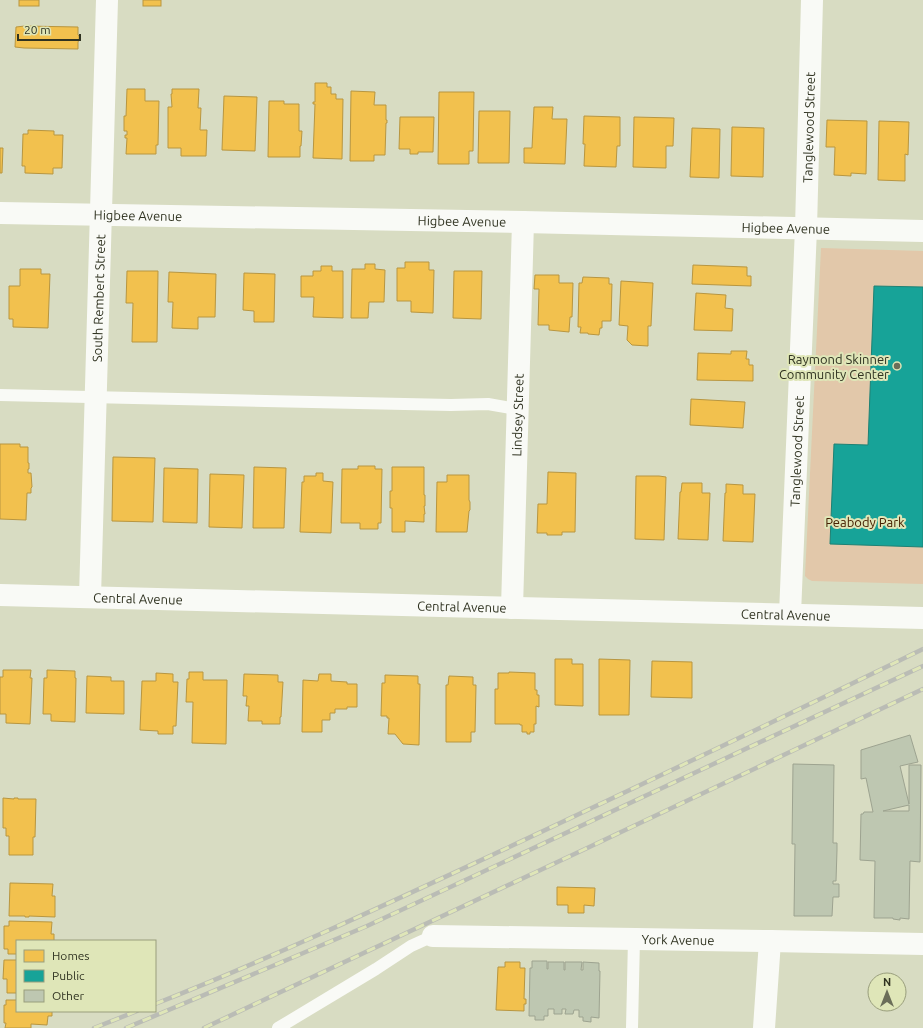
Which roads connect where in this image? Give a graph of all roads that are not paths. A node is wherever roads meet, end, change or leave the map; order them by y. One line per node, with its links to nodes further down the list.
1 (107, 0): 4 (street, South Rembert Street)
2 (812, 0): 6 (street, Tanglewood Street)
3 (0, 213): 4 (street, Higbee Avenue)
4 (101, 215): 5 (street, Higbee Avenue); 9 (street, South Rembert Street)
5 (523, 222): 6 (street, Higbee Avenue); 10 (street, Lindsey Street)
6 (806, 228): 7 (street, Higbee Avenue); 14 (street, Tanglewood Street)
7 (923, 231)
8 (0, 395): 9 (lane)
9 (96, 397): 10 (lane); 12 (street, South Rembert Street)
10 (518, 409): 13 (street, Lindsey Street)
11 (0, 595): 12 (street, Central Avenue)
12 (90, 597): 13 (street, Central Avenue)
13 (512, 608): 14 (street, Central Avenue)
14 (790, 614): 15 (street, Central Avenue)
15 (923, 618)
16 (432, 936): 17 (street, York Avenue); 20 (lane)
17 (634, 939): 18 (street, York Avenue); 21 (lane)
18 (770, 941): 19 (street, York Avenue); 22 (street)
19 (923, 944)
20 (278, 1028)
21 (632, 1028)
22 (764, 1028)

